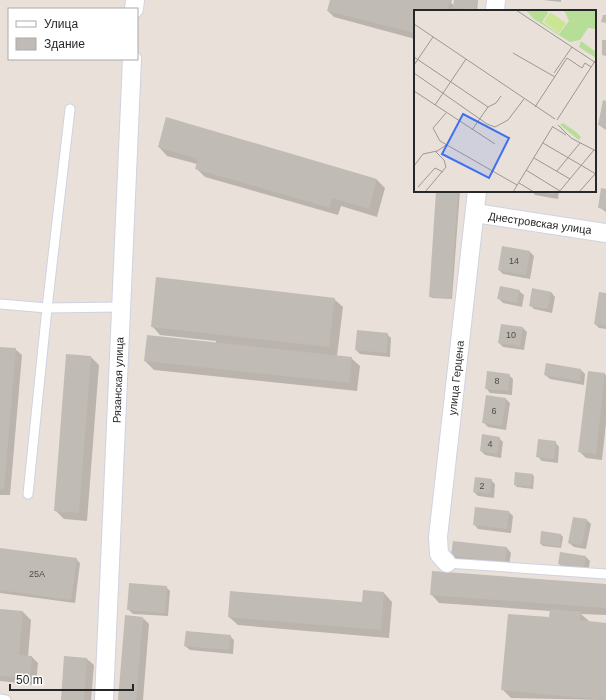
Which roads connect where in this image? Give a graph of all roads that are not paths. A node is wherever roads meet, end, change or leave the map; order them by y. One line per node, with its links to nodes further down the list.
1 (496, 0): 2 (street)
2 (495, 10)
3 (132, 60): 9 (street, Рязанская улица)
4 (70, 108): 10 (lane)
5 (477, 192): 6 (street, улица Герцена)
6 (475, 213): 7 (street, Днестровская улица); 12 (street, улица Герцена)
7 (606, 233)
8 (0, 304): 10 (lane)
9 (121, 307): 10 (lane); 16 (street, Рязанская улица)
10 (47, 308): 11 (lane)
11 (28, 494)
12 (447, 563): 13 (lane)
13 (606, 574)
14 (0, 699): 15 (lane)
15 (6, 700)
16 (104, 700)

